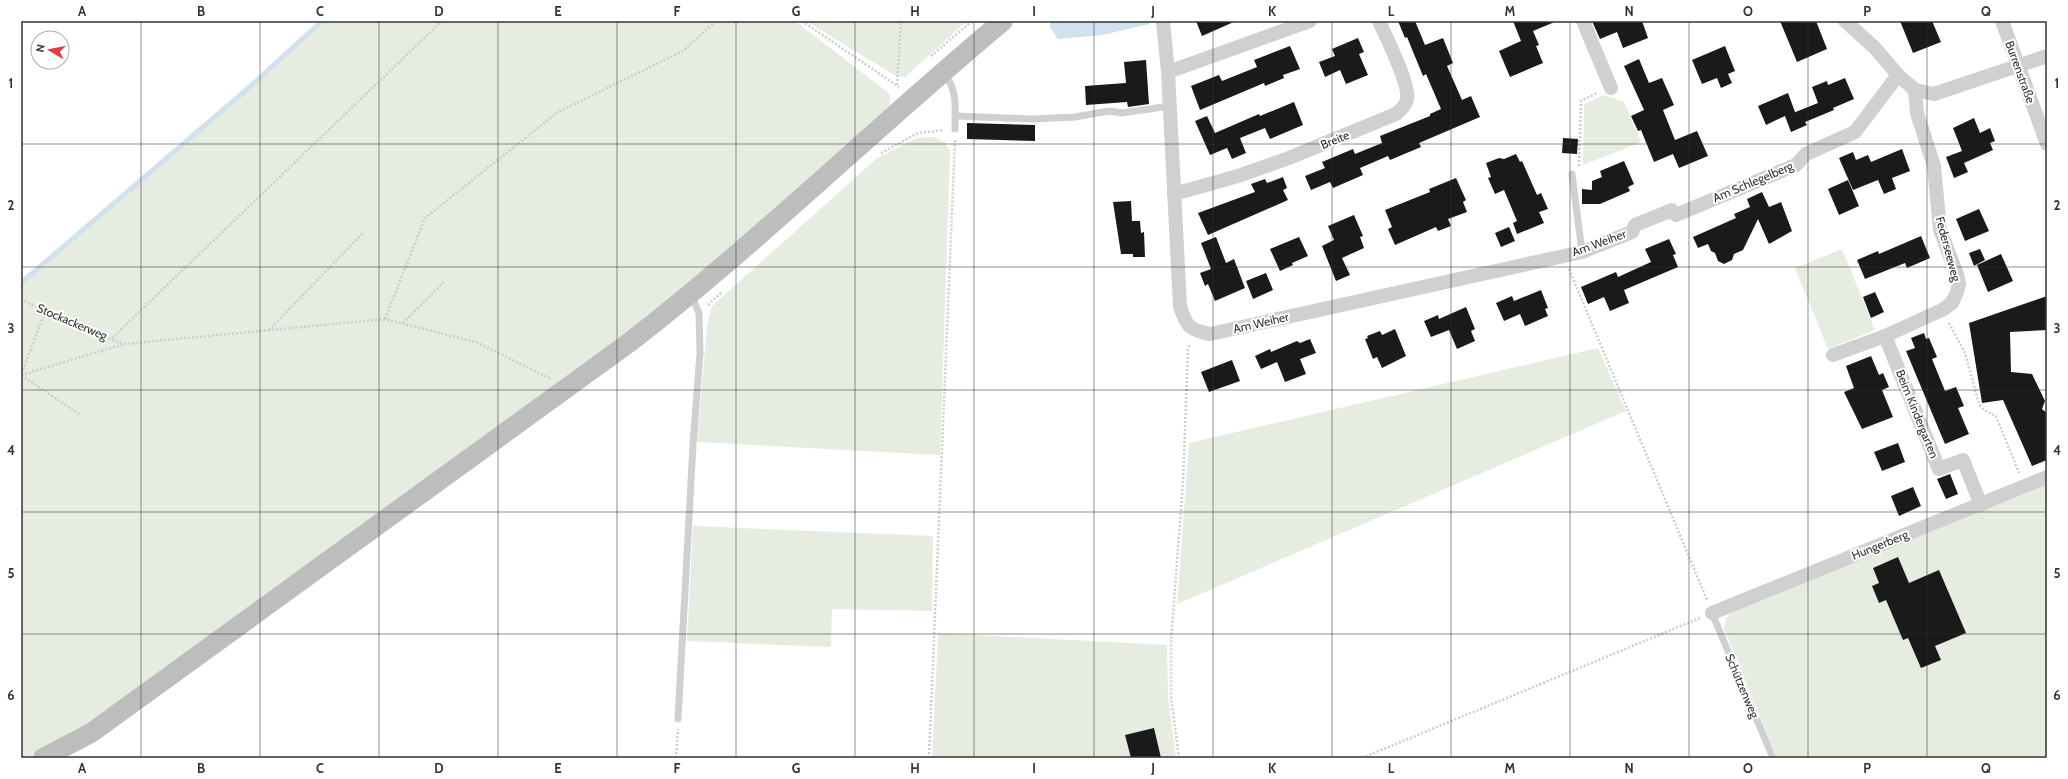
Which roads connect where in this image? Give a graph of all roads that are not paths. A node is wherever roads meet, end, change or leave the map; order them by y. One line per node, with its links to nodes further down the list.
1 (1003, 21): 10 (main road)
2 (1163, 21): 11 (street)
3 (1310, 21): 11 (street)
4 (1379, 21): 20 (street, Breite)
5 (1583, 21): 13 (street)
6 (1845, 21): 12 (street)
7 (2002, 21): 9 (street, Burrenstraße)
8 (2047, 56): 9 (street)
9 (2017, 66): 14 (street); 18 (street, Burrenstraße)
10 (943, 72): 16 (lane); 23 (main road)
11 (1168, 72): 15 (street)
12 (1898, 75): 14 (street); 21 (street, Am Schlegelberg)
13 (1610, 88)
14 (1915, 90): 24 (street, Federseeweg)
15 (1170, 106): 16 (lane); 20 (street)
16 (955, 116): 17 (lane)
17 (955, 129)
18 (2047, 144)
19 (1572, 174): 22 (lane)
20 (1174, 194): 22 (street, Am Weiher)
21 (1632, 232): 22 (street, Am Weiher)
22 (1582, 252)
23 (691, 294): 29 (lane); 30 (main road)
24 (1885, 336): 25 (street, Federseeweg); 27 (street, Beim Kindergarten)
25 (1833, 355)
26 (2047, 477): 27 (street, Hungerberg)
27 (1981, 505): 28 (street, Hungerberg)
28 (1712, 613): 31 (lane, Schützenweg)
29 (678, 719)
30 (43, 758)
31 (1773, 758)

